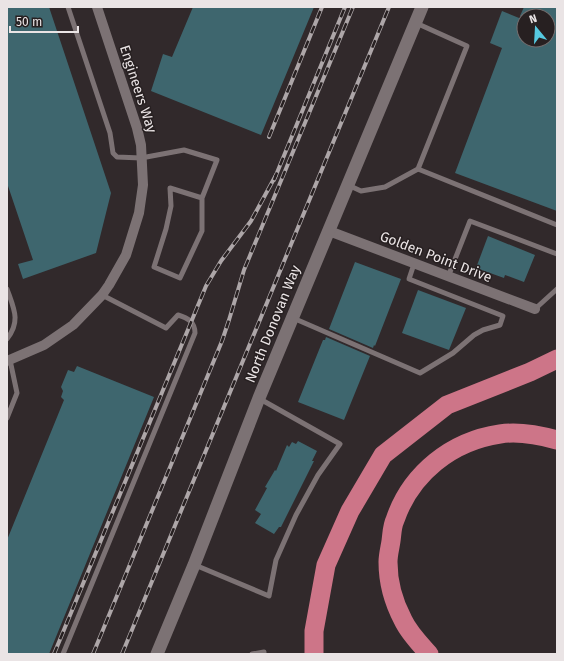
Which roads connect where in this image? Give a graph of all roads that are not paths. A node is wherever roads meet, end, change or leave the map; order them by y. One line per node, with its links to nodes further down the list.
1 (68, 7): 5 (lane)
2 (96, 7): 5 (street, Engineers Way)
3 (422, 7): 4 (street, North Donovan Way)
4 (415, 22): 6 (lane); 7 (street, North Donovan Way)
5 (141, 158): 8 (lane); 16 (street, Engineers Way)
6 (418, 169): 7 (lane); 9 (lane)
7 (348, 185): 10 (street, North Donovan Way)
8 (202, 198): 8 (lane)
9 (557, 225)
10 (329, 231): 12 (street, Golden Point Drive); 18 (street, North Donovan Way)
11 (557, 254): 13 (lane)
12 (414, 264): 13 (street, Golden Point Drive); 18 (lane)
13 (448, 277): 17 (street, Golden Point Drive)
14 (7, 289): 19 (lane)
15 (557, 289): 17 (lane)
16 (102, 295): 21 (street, Engineers Way); 26 (lane)
17 (535, 309)
18 (292, 318): 22 (street, North Donovan Way)
19 (7, 339)
20 (557, 359): 30 (highway)
21 (9, 361): 23 (lane)
22 (259, 398): 25 (street, North Donovan Way); 25 (lane)
23 (7, 418)
24 (557, 440): 31 (highway)
25 (194, 565): 27 (street, North Donovan Way)
26 (63, 654)
27 (157, 654)
28 (252, 654): 29 (lane)
29 (264, 654)
30 (314, 654)
31 (429, 654)

